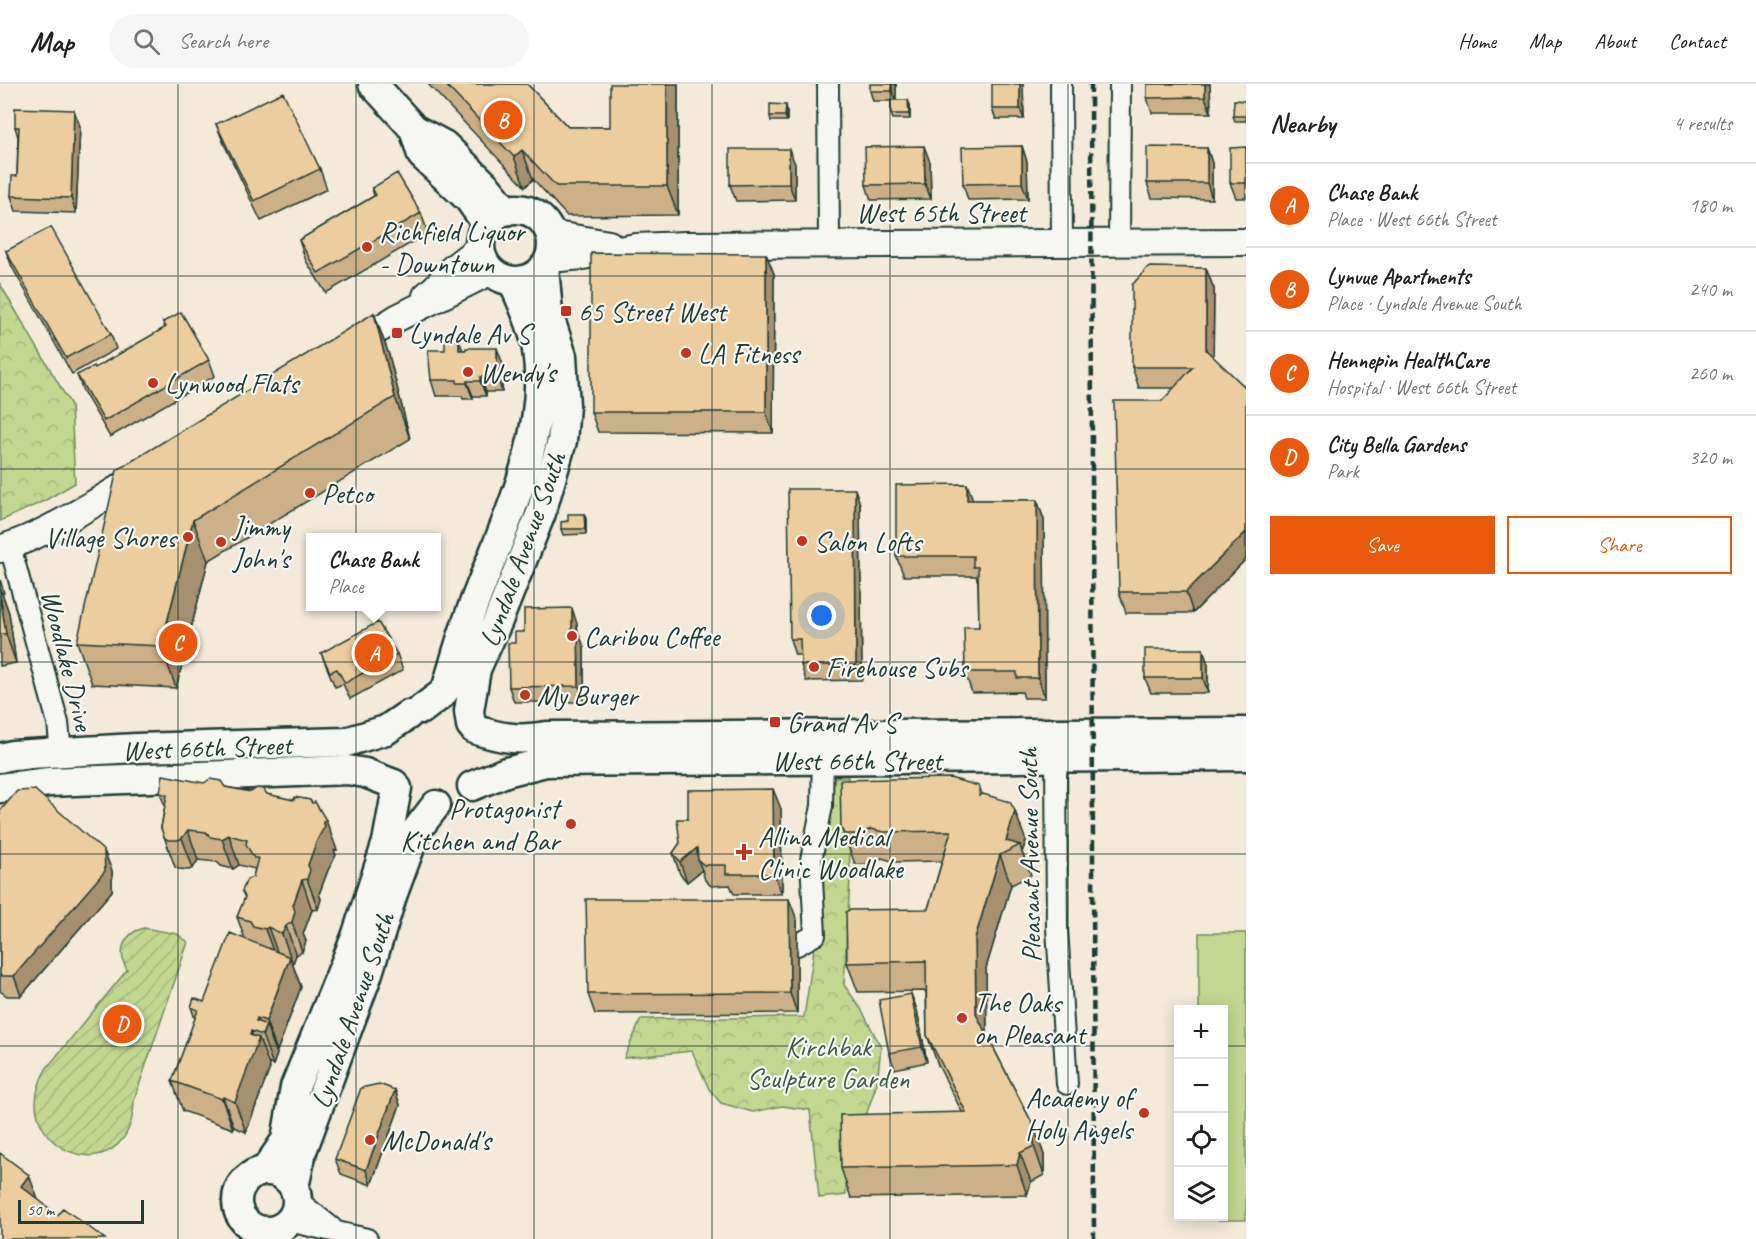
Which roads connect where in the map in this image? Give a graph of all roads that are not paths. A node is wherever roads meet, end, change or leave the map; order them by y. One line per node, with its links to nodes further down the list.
1 (373, 84): 9 (main road, Lyndale Avenue South)
2 (828, 84): 8 (street)
3 (1062, 84): 6 (street)
4 (1120, 84): 7 (street)
5 (1246, 242): 7 (street, West 65th Street)
6 (1062, 243): 7 (street, West 65th Street); 8 (street, West 65th Street)
7 (1119, 243)
8 (829, 244): 10 (street, West 65th Street)
9 (495, 247): 10 (main road); 10 (main road); 11 (street); 14 (main road, Lyndale Avenue South)
10 (548, 253): 15 (main road, Lyndale Avenue South)
11 (331, 359)
12 (165, 460): 13 (street)
13 (5, 547): 19 (street, Woodlake Drive)
14 (415, 712): 15 (main road); 19 (main road, West 66th Street); 22 (main road)
15 (472, 727): 18 (main road, West 66th Street); 23 (main road)
16 (1246, 732): 17 (main road, West 66th Street)
17 (1056, 746): 18 (main road, West 66th Street); 20 (main road, West 66th Street); 29 (street, Pleasant Avenue South)
18 (823, 747): 23 (main road, West 66th Street); 26 (street)
19 (61, 752): 21 (main road, West 66th Street)
20 (1246, 756)
21 (0, 758)
22 (395, 786): 24 (main road, West 66th Street); 25 (main road); 27 (main road, Lyndale Avenue South)
23 (472, 786): 25 (main road)
24 (0, 788)
25 (436, 805): 28 (main road, Lyndale Avenue South)
26 (797, 945)
27 (346, 961): 28 (main road); 30 (main road, Lyndale Avenue South)
28 (343, 1043): 31 (main road, Lyndale Avenue South)
29 (1067, 1084)
30 (265, 1171): 31 (main road); 32 (main road, Lyndale Avenue South)
31 (283, 1216): 32 (main road, Lyndale Avenue South); 33 (street)
32 (241, 1228)
33 (367, 1239)

